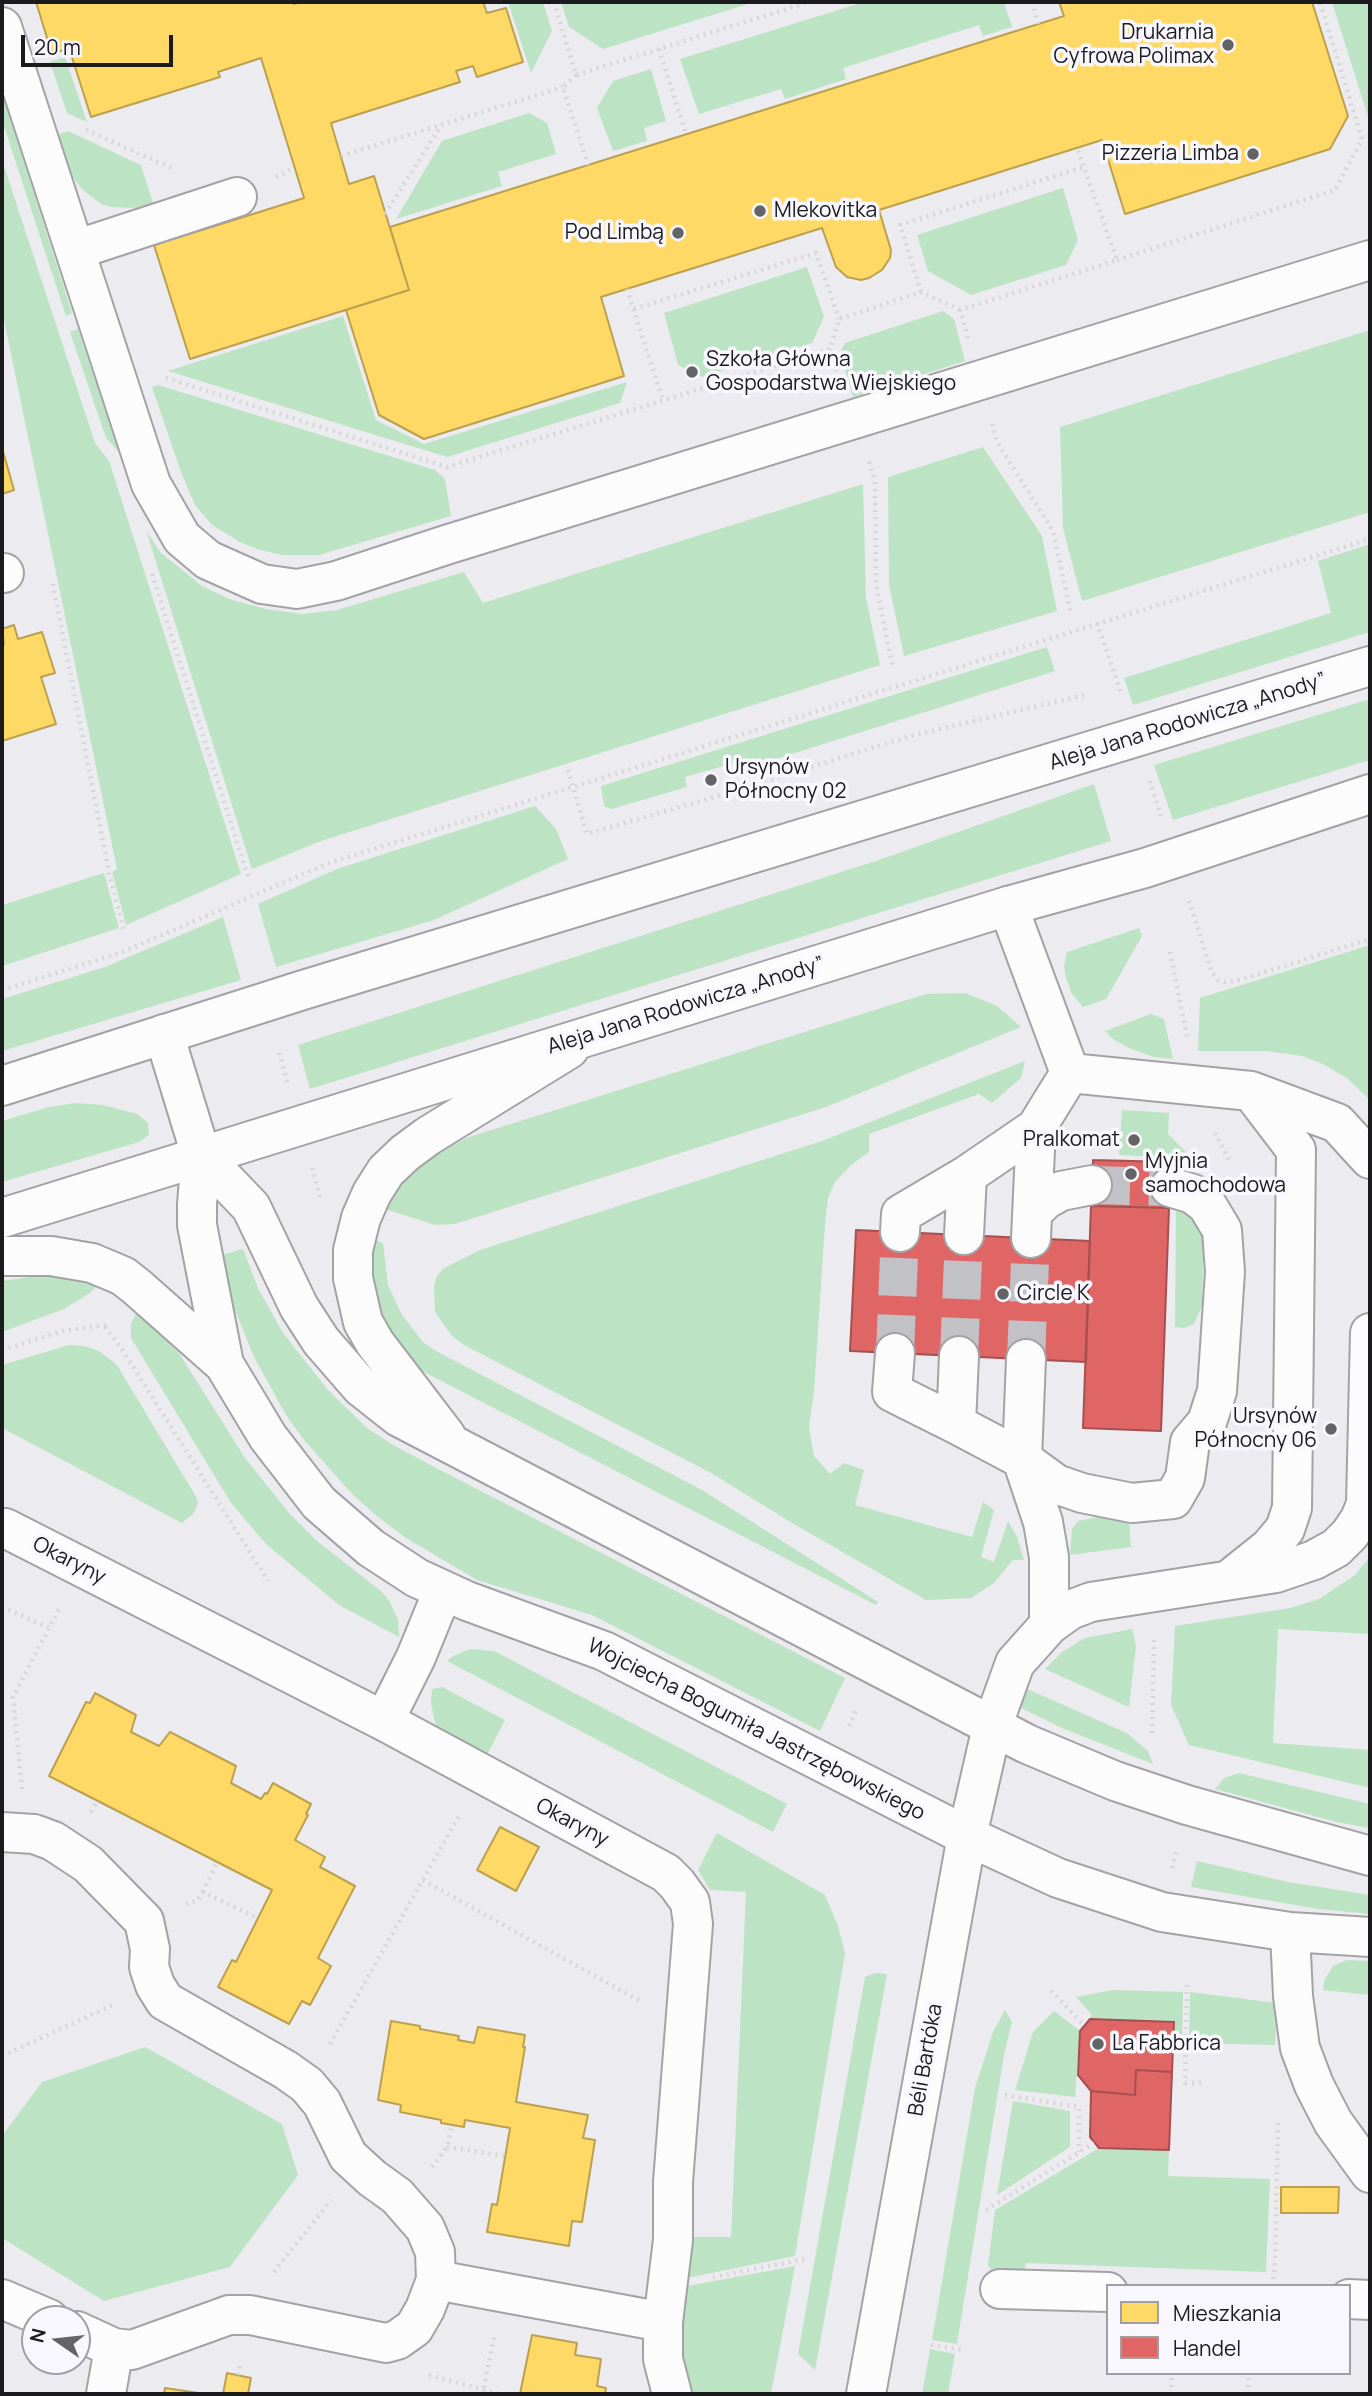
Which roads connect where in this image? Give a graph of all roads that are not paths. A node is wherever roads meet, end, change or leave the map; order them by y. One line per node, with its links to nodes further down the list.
1 (2, 27): 3 (street)
2 (237, 197): 3 (street)
3 (75, 250): 4 (street)
4 (1370, 260)
5 (1370, 666): 8 (street, Aleja Jana Rodowicza „Anody”)
6 (1370, 794): 7 (street, Aleja Jana Rodowicza „Anody”)
7 (1008, 906): 9 (street, Aleja Jana Rodowicza „Anody”); 10 (street)
8 (164, 1034): 11 (street, Aleja Jana Rodowicza „Anody”); 14 (street)
9 (592, 1035): 14 (street, Aleja Jana Rodowicza „Anody”); 29 (street)
10 (1070, 1073): 12 (street); 13 (street)
11 (2, 1086)
12 (1251, 1091): 15 (street); 32 (street)
13 (1036, 1128): 16 (street); 17 (street)
14 (201, 1156): 19 (street, Aleja Jana Rodowicza „Anody”); 27 (street); 29 (street)
15 (1370, 1159)
16 (967, 1175): 20 (street); 21 (street)
17 (1092, 1185)
18 (1170, 1187): 30 (street)
19 (2, 1217)
20 (901, 1232)
21 (964, 1235)
22 (2, 1256): 27 (street, Wojciecha Bogumiła Jastrzębowskiego)
23 (1370, 1333): 32 (street, Béli Bartóka)
24 (895, 1353): 28 (street)
25 (959, 1356): 28 (street)
26 (1026, 1359): 30 (street)
27 (224, 1364): 33 (street, Wojciecha Bogumiła Jastrzębowskiego)
28 (956, 1424): 30 (street)
29 (453, 1446): 36 (street)
30 (1022, 1459): 34 (street)
31 (5, 1528): 35 (street, Okaryny)
32 (1229, 1580): 34 (street, Béli Bartóka)
33 (443, 1591): 35 (street); 38 (street, Wojciecha Bogumiła Jastrzębowskiego)
34 (1049, 1625): 36 (street, Béli Bartóka)
35 (384, 1721): 50 (street, Okaryny)
36 (992, 1727): 38 (street, Béli Bartóka); 39 (street)
37 (14, 1832): 43 (street)
38 (967, 1836): 40 (street, Wojciecha Bogumiła Jastrzębowskiego); 55 (street, Béli Bartóka)
39 (1370, 1856)
40 (1290, 1932): 41 (street, Wojciecha Bogumiła Jastrzębowskiego); 42 (street)
41 (1370, 1937)
42 (1370, 2173)
43 (436, 2280): 50 (street); 52 (street)
44 (1000, 2289): 45 (street)
45 (1106, 2292)
46 (2, 2299): 49 (street)
47 (1351, 2299): 48 (street)
48 (1370, 2300)
49 (21, 2307)
50 (663, 2322): 54 (street, Okaryny)
51 (91, 2337): 52 (street)
52 (114, 2348): 53 (street)
53 (106, 2394)
54 (672, 2394)
55 (866, 2394)

